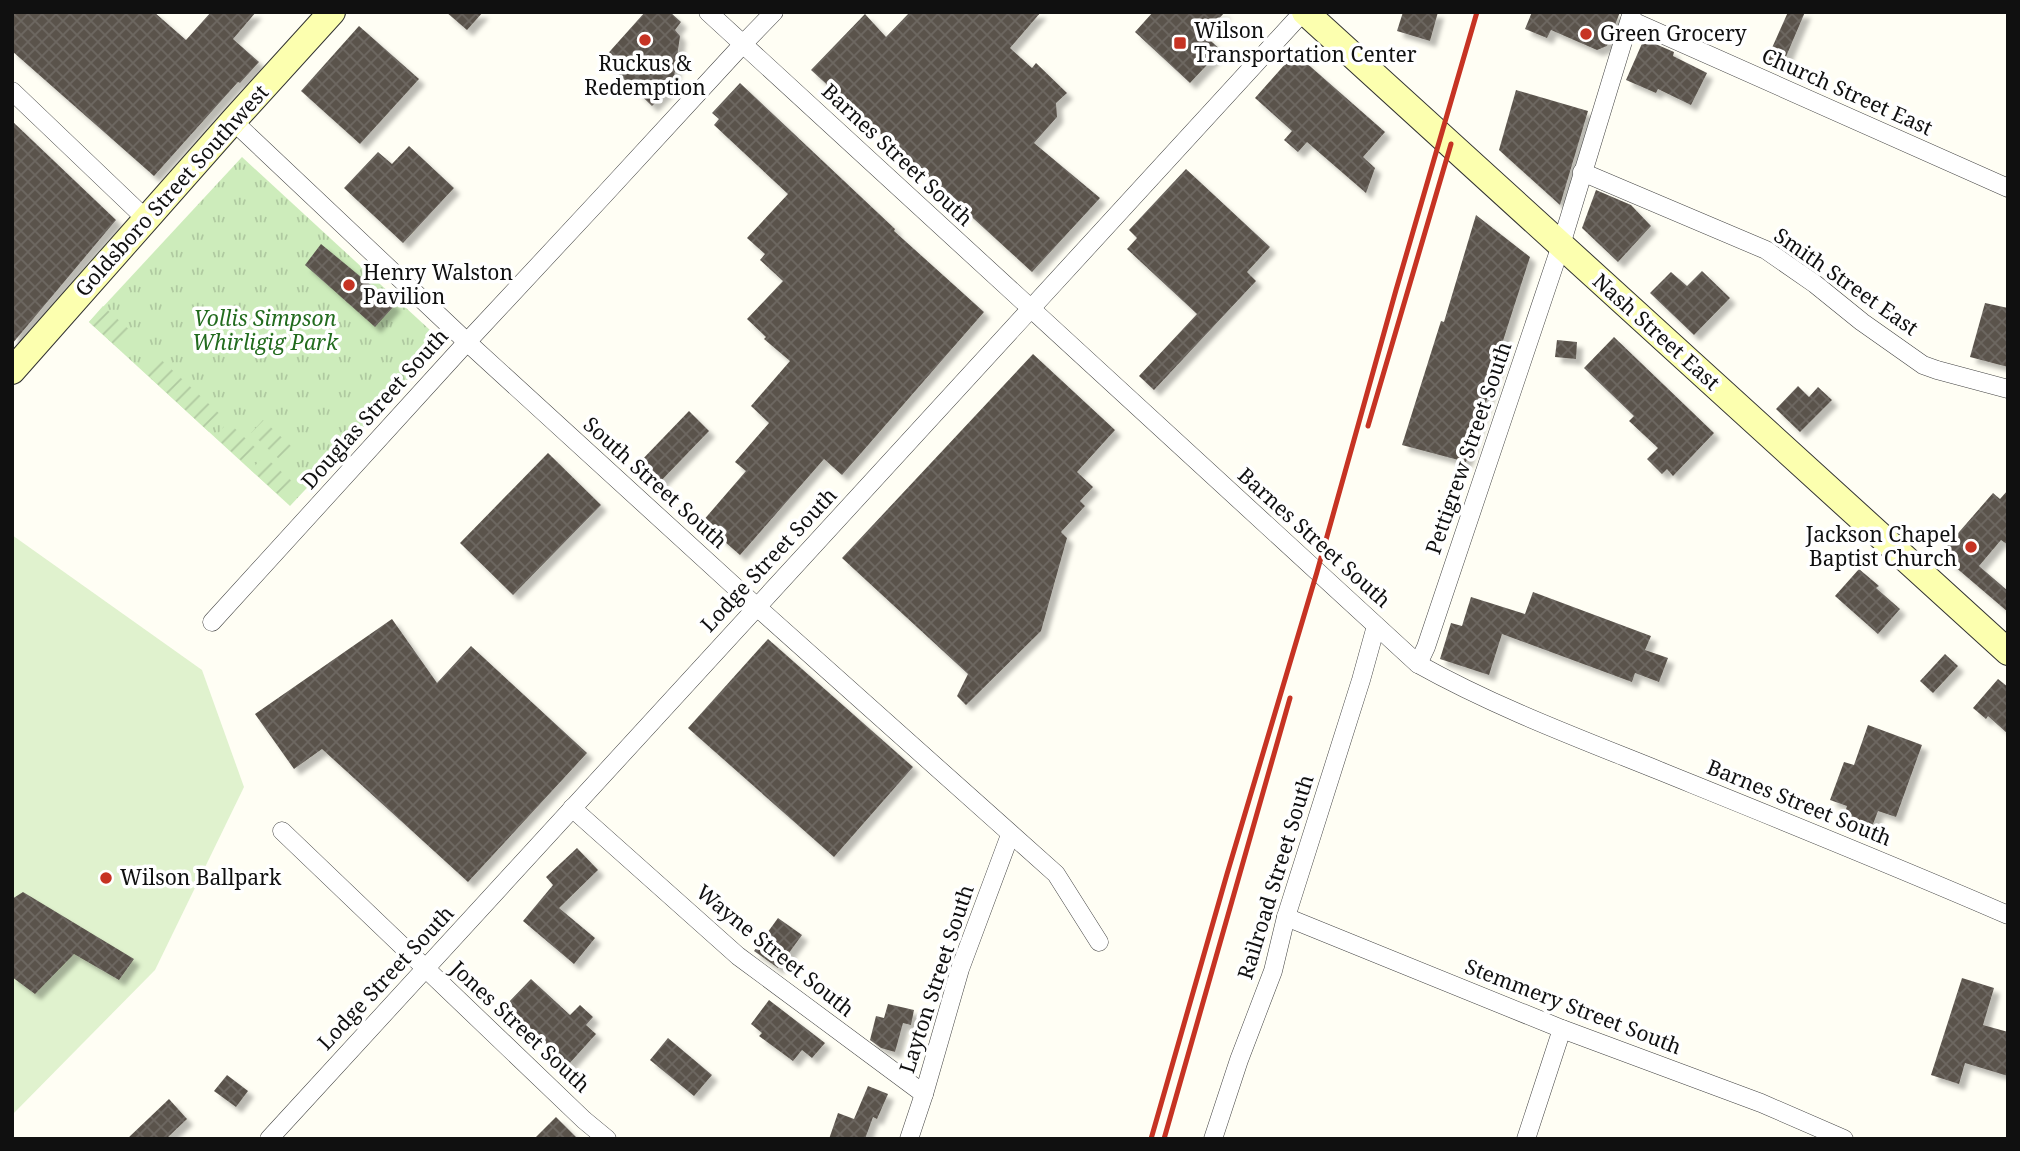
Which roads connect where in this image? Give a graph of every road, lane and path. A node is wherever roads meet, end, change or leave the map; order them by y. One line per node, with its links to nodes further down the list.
1 (332, 12): 8 (main road, Goldsboro Street Southwest)
2 (708, 12): 6 (street, Barnes Street South)
3 (774, 12): 6 (street, Douglas Street South)
4 (1304, 12): 12 (main road, Nash Street East); 13 (street, Lodge Street South)
5 (1631, 16): 9 (street, Pettigrew Street South); 10 (street, Church Street East)
6 (743, 44): 13 (street, Barnes Street South); 14 (street, Douglas Street South)
7 (12, 91): 11 (street)
8 (233, 121): 11 (main road, Goldsboro Street Southwest); 14 (street, South Street South)
9 (1582, 172): 12 (street, Pettigrew Street South); 16 (street, Smith Street East)
10 (2008, 188)
11 (146, 219): 15 (main road, Goldsboro Street Southwest)
12 (1561, 245): 20 (main road, Nash Street East); 21 (street, Pettigrew Street South)
13 (1030, 309): 17 (street, Lodge Street South); 19 (street, Barnes Street South)
14 (467, 342): 17 (street, South Street South); 18 (street, Douglas Street South)
15 (12, 371)
16 (2008, 388)
17 (757, 607): 22 (street, Lodge Street South); 24 (street, South Street South)
18 (212, 622)
19 (1376, 626): 21 (street, Barnes Street South); 26 (street, Railroad Street South)
20 (2005, 648)
21 (1418, 664): 25 (street, Barnes Street South)
22 (572, 808): 28 (street, Lodge Street South); 30 (street, Wayne Street South)
23 (282, 831): 28 (street, Jones Street South)
24 (1010, 835): 27 (street, South Street South); 30 (street, Layton Street South)
25 (2008, 915)
26 (1286, 917): 29 (street, Stemmery Street South); 34 (street, Railroad Street South)
27 (1099, 942)
28 (425, 969): 31 (street, Lodge Street South); 32 (street, Jones Street South)
29 (1562, 1029): 35 (street); 36 (street, Stemmery Street South)
30 (924, 1094): 33 (street, Layton Street South)
31 (269, 1139)
32 (607, 1139)
33 (909, 1139)
34 (1213, 1139)
35 (1526, 1139)
36 (1844, 1139)

